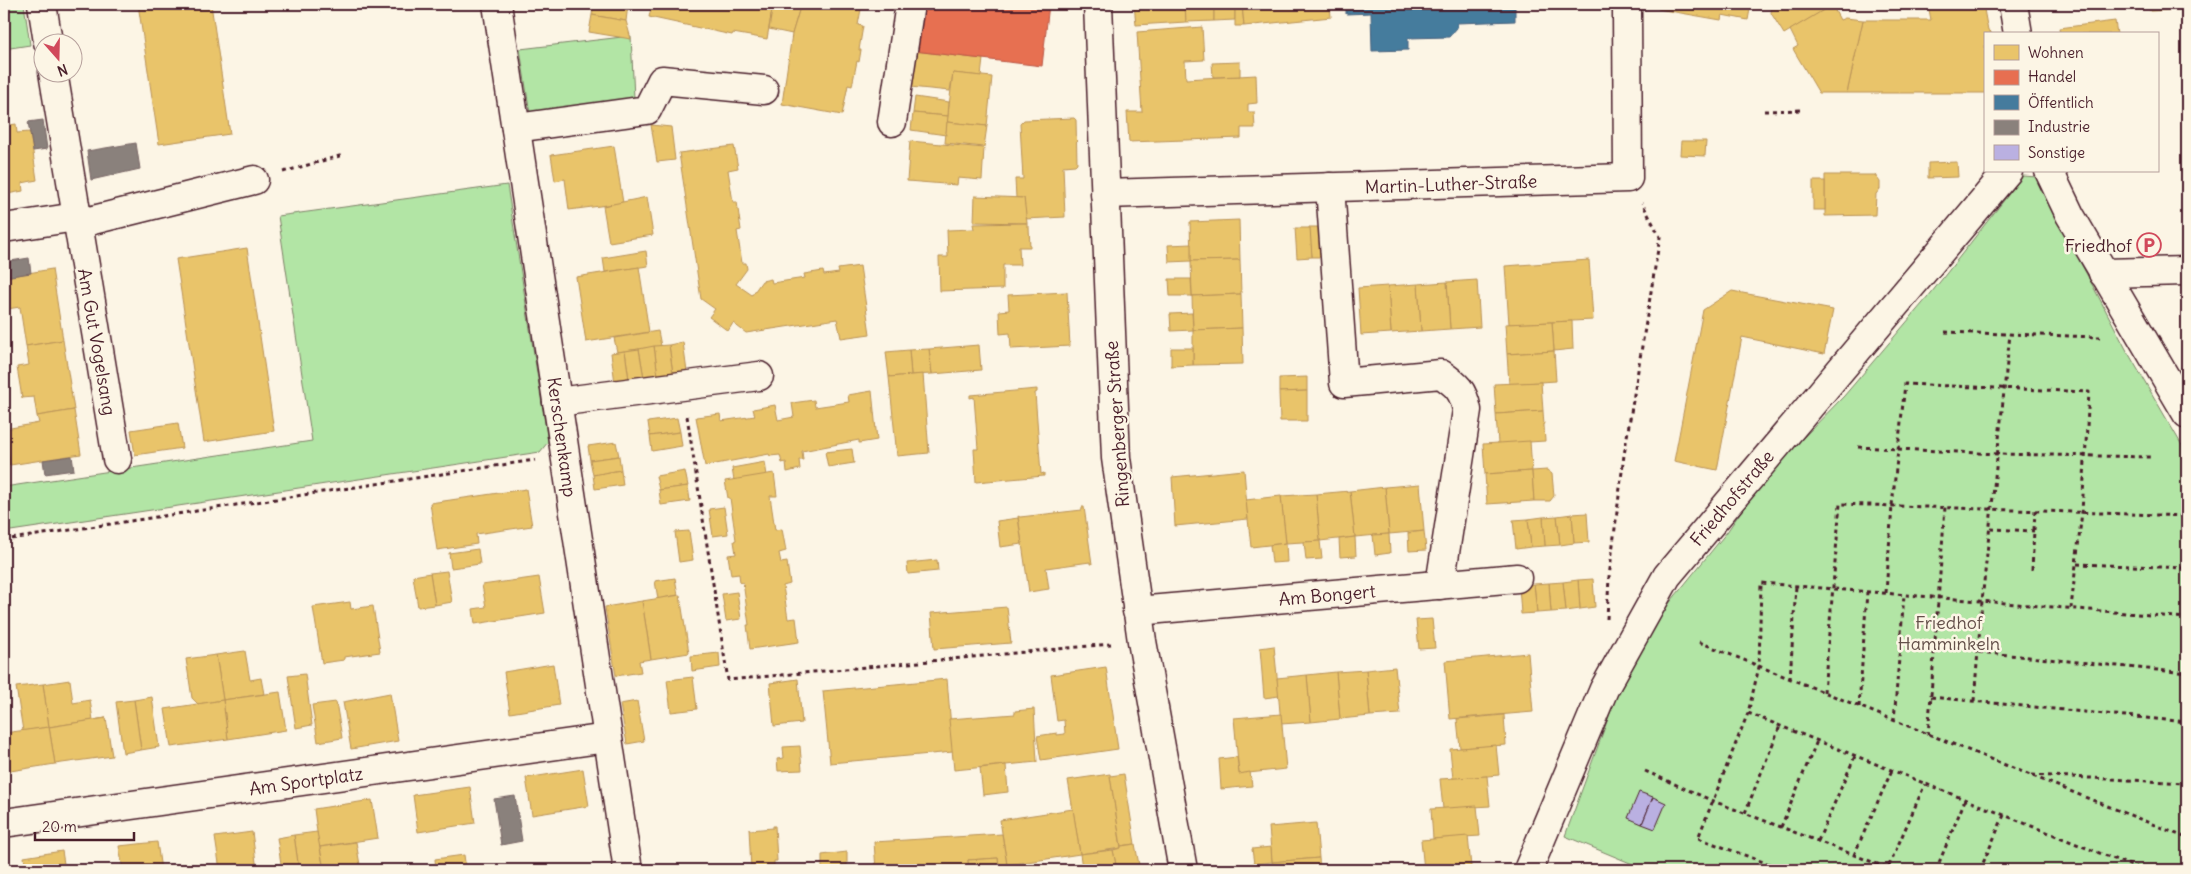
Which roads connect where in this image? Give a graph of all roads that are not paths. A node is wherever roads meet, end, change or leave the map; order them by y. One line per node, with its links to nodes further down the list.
1 (42, 4): 7 (street)
2 (497, 4): 12 (street, Kerschenkamp)
3 (910, 4): 11 (street)
4 (1098, 4): 17 (street, Ringenberger Straße)
5 (2013, 4): 8 (street)
6 (1627, 10): 16 (street, Martin-Luther-Straße)
7 (46, 32)
8 (2018, 32)
9 (55, 82): 18 (street, Am Gut Vogelsang)
10 (764, 90): 12 (street)
11 (892, 122)
12 (516, 128): 23 (street, Kerschenkamp)
13 (2007, 172): 33 (street, Friedhofstraße)
14 (2049, 172): 21 (street)
15 (254, 180): 18 (street)
16 (1330, 187): 17 (street, Martin-Luther-Straße); 27 (street)
17 (1105, 194): 28 (street, Ringenberger Straße)
18 (77, 221): 19 (street); 25 (street, Am Gut Vogelsang)
19 (4, 228)
20 (2187, 271): 21 (street)
21 (2103, 273): 24 (street)
22 (760, 376): 23 (street)
23 (557, 402): 29 (street, Kerschenkamp)
24 (2187, 414)
25 (117, 459)
26 (1517, 578): 27 (street, Am Bongert)
27 (1440, 585): 28 (street, Am Bongert)
28 (1137, 611): 32 (street, Ringenberger Straße)
29 (607, 738): 30 (street, Am Sportplatz); 31 (street, Kerschenkamp)
30 (4, 823)
31 (628, 870)
32 (1183, 870)
33 (1528, 870)

